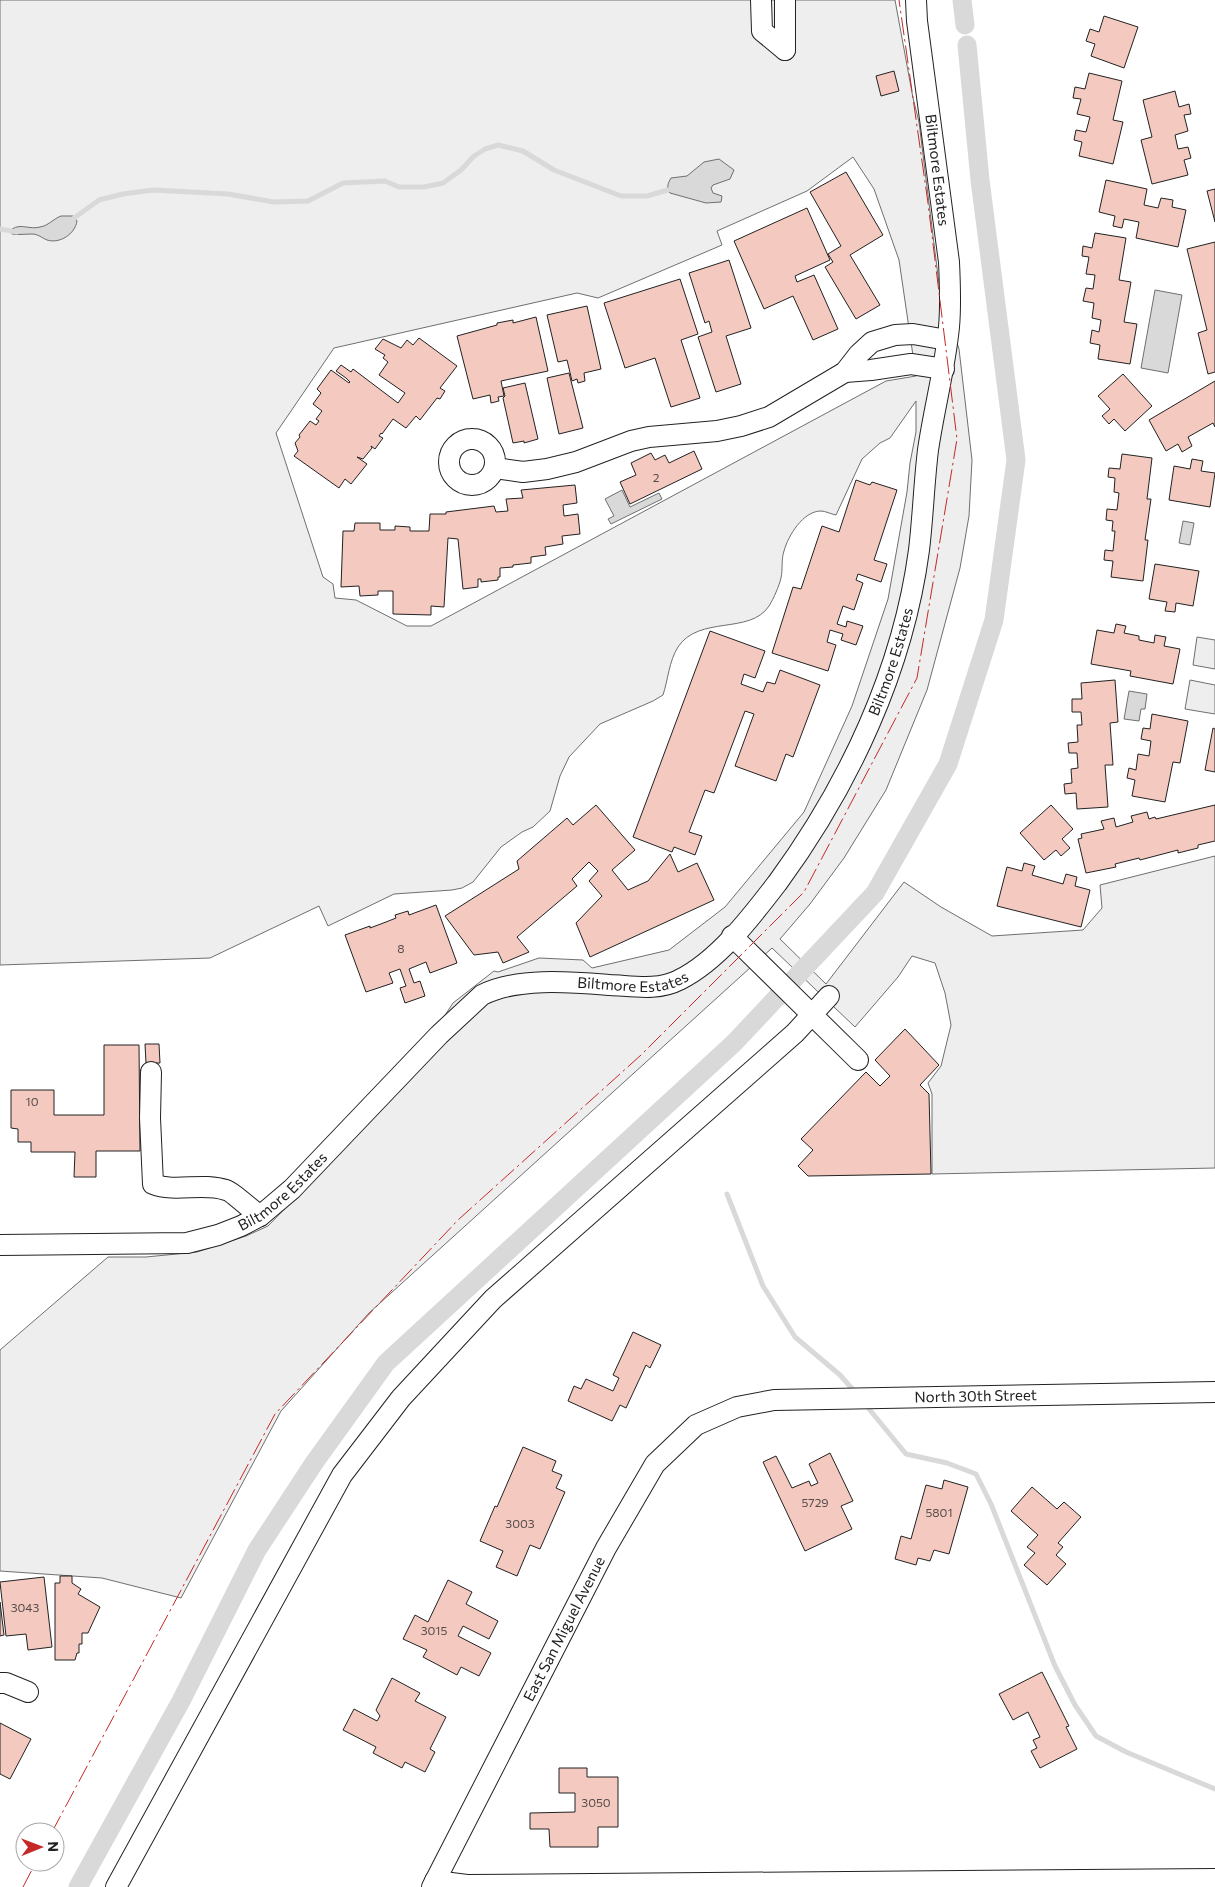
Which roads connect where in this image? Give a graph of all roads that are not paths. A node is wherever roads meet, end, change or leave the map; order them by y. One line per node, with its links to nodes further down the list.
1 (761, 0): 2 (street)
2 (785, 0)
3 (916, 0): 4 (street, Biltmore Estates)
4 (947, 340): 5 (street, Biltmore Estates); 6 (street)
5 (944, 369): 6 (street); 8 (street, Biltmore Estates)
6 (845, 372): 7 (street)
7 (494, 468)
8 (732, 936): 10 (street); 13 (street, Biltmore Estates)
9 (829, 996): 10 (street)
10 (809, 1010): 11 (street); 21 (street)
11 (858, 1060)
12 (151, 1072): 13 (street)
13 (260, 1216): 14 (street, Biltmore Estates)
14 (0, 1245)
15 (1215, 1392): 16 (street, North 30th Street)
16 (737, 1407): 20 (street, East San Miguel Avenue)
17 (0, 1683): 18 (street)
18 (28, 1692)
19 (1215, 1879): 20 (street)
20 (434, 1884)
21 (116, 1887)

